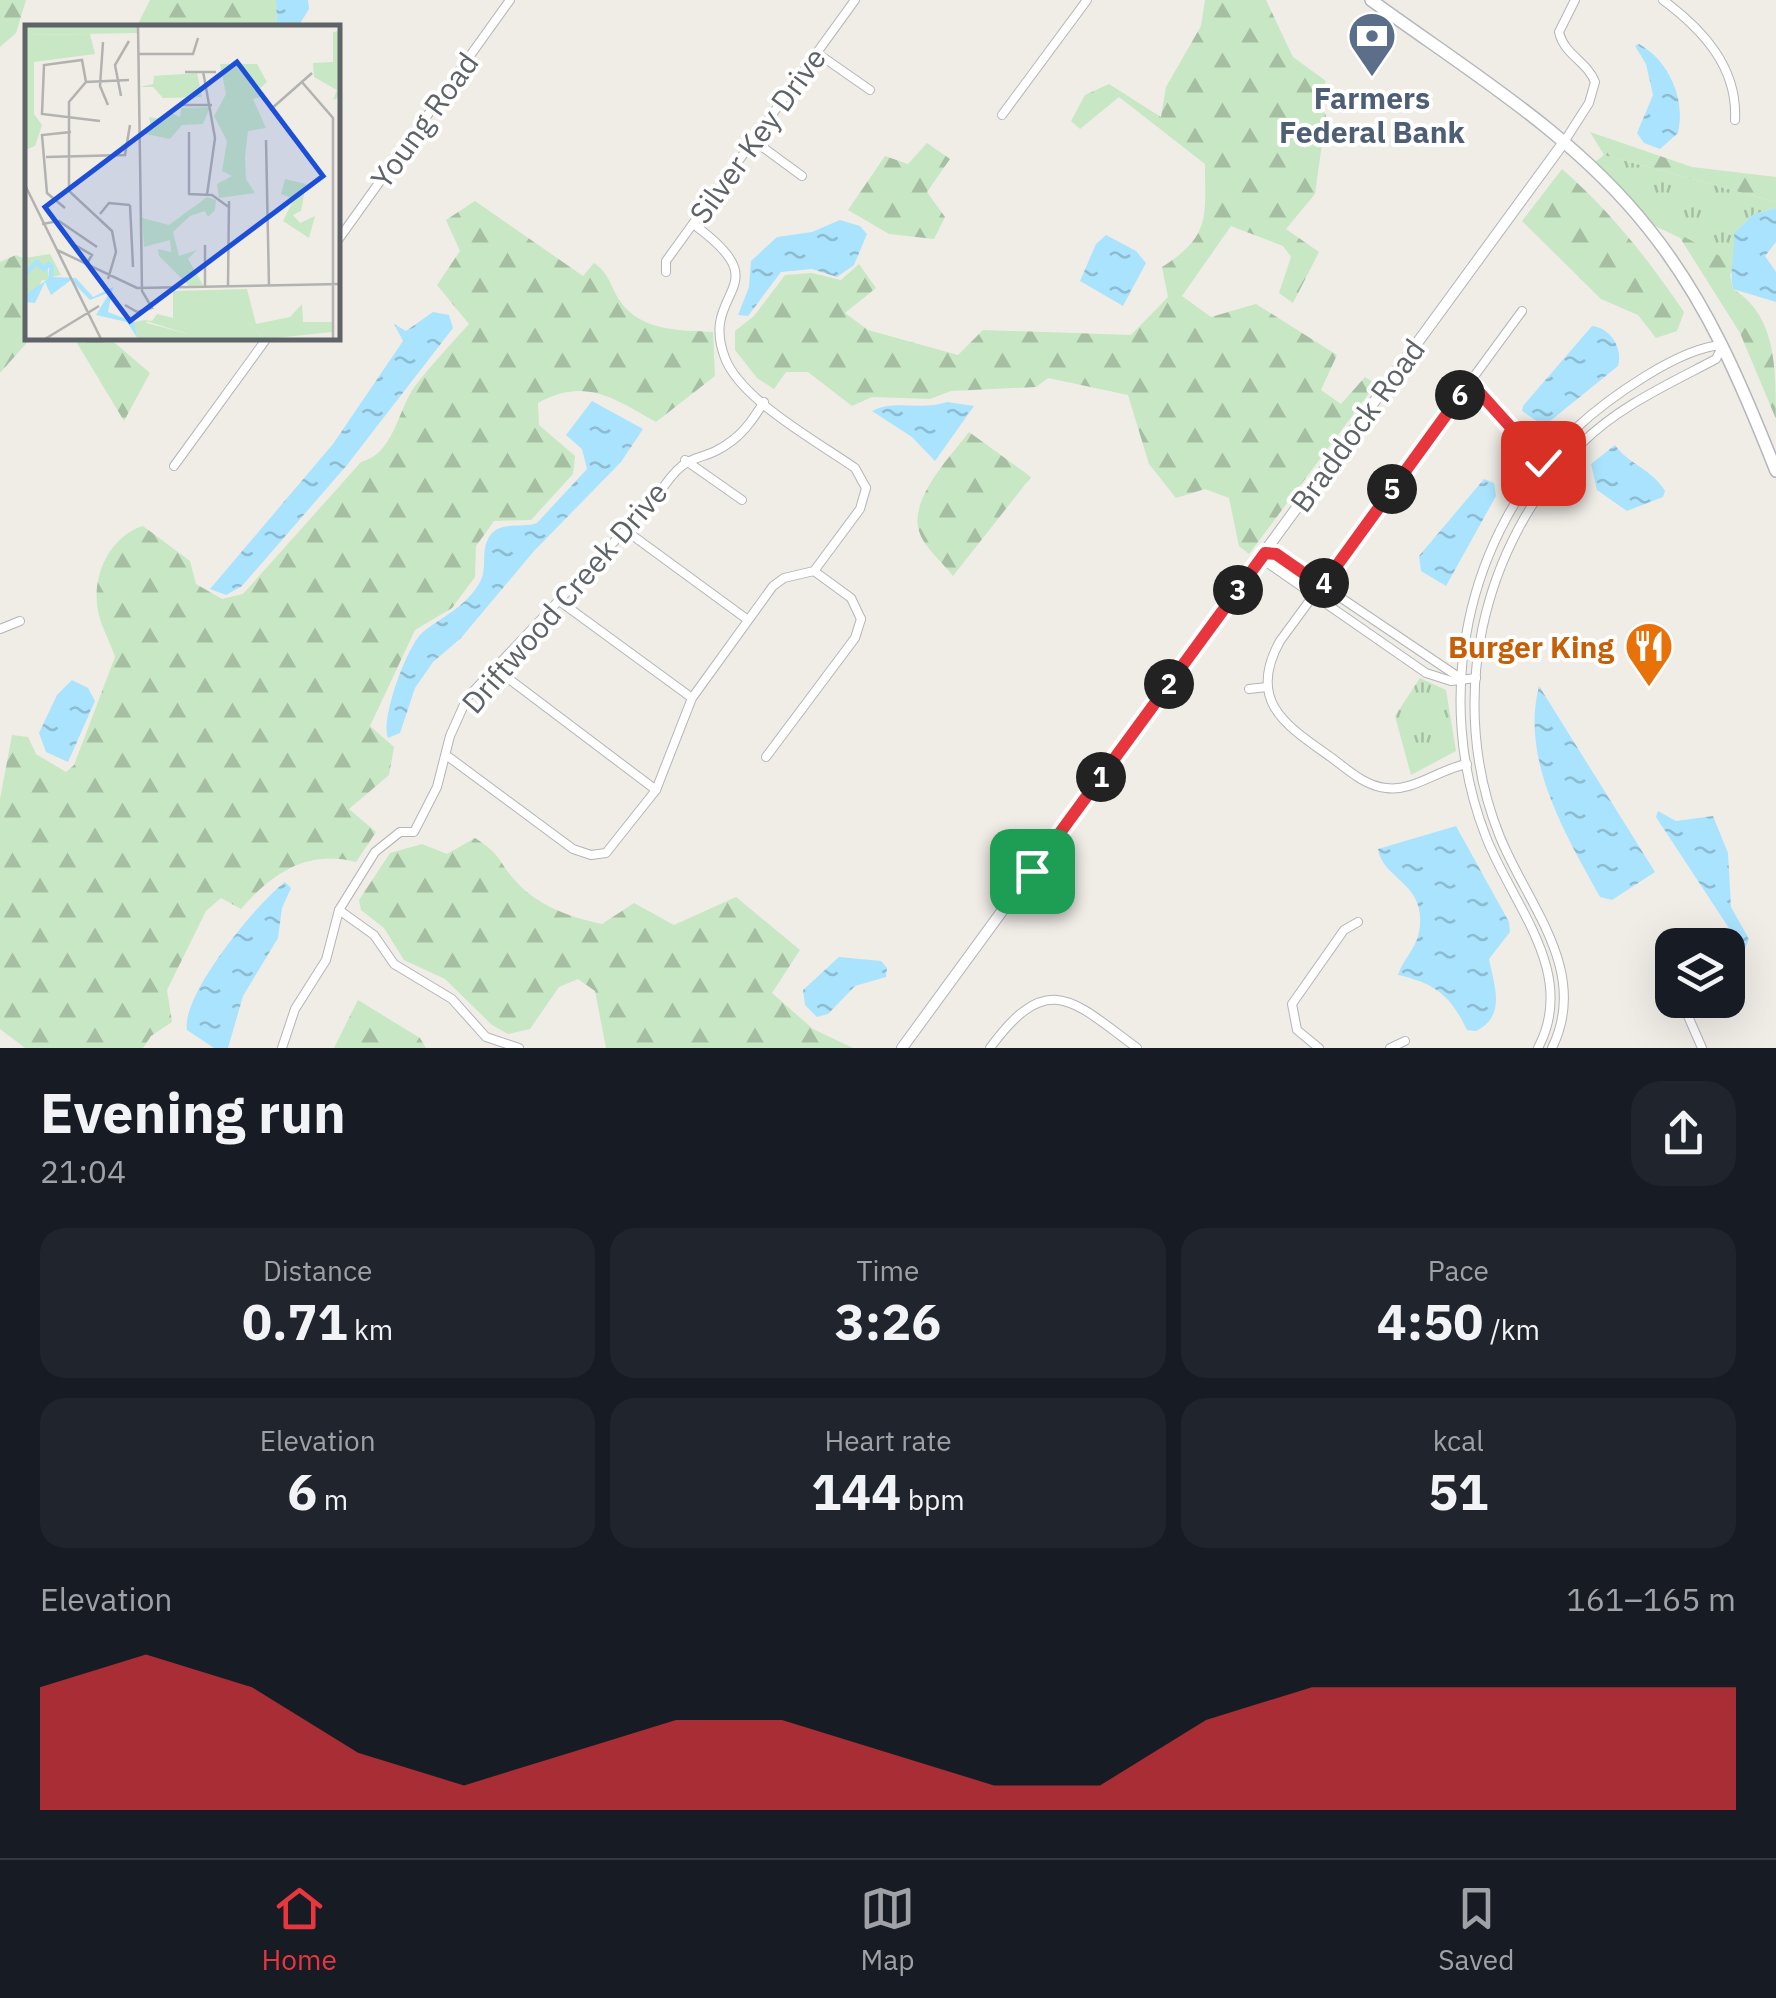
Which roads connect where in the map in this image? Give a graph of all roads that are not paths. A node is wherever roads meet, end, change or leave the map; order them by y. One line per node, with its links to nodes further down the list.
1 (510, 0): 15 (street, Young Road)
2 (855, 0): 7 (street, Silver Key Drive)
3 (1087, 0): 9 (street)
4 (1372, 0): 12 (main road)
5 (1575, 0): 12 (street)
6 (1663, 0): 10 (street)
7 (817, 52): 8 (street); 11 (street, Silver Key Drive)
8 (870, 90)
9 (1002, 115)
10 (1735, 120)
11 (754, 140): 13 (street); 14 (street, Silver Key Drive)
12 (1564, 142): 19 (main road); 29 (street, Braddock Road)
13 (802, 176)
14 (692, 224): 16 (street, Silver Key Drive); 21 (street)
15 (340, 237)
16 (666, 272)
17 (1522, 311): 20 (street)
18 (267, 340): 24 (street)
19 (1724, 345): 23 (street); 25 (main road); 26 (street)
20 (1470, 382): 23 (street); 31 (street)
21 (764, 402): 22 (street, Driftwood Creek Drive); 30 (street)
22 (685, 460): 27 (street); 28 (street, Driftwood Creek Drive)
23 (1543, 463): 26 (street); 38 (street)
24 (174, 466)
25 (1776, 471)
26 (1554, 474): 39 (street)
27 (742, 500)
28 (625, 530): 33 (street, Driftwood Creek Drive); 34 (street)
29 (1265, 553): 31 (street); 32 (street); 55 (street, Braddock Road)
30 (814, 571): 34 (street); 44 (street)
31 (1322, 586): 32 (street); 38 (street)
32 (1314, 596): 38 (street); 40 (street)
33 (558, 600): 37 (street, Driftwood Creek Drive); 42 (street)
34 (748, 620): 42 (street)
35 (20, 621): 36 (street)
36 (0, 630)
37 (497, 670): 43 (street, Driftwood Creek Drive); 47 (street)
38 (1460, 678): 39 (street); 45 (street)
39 (1476, 678): 46 (street)
40 (1267, 687): 41 (street); 45 (street)
41 (1250, 689)
42 (692, 698): 47 (street)
43 (446, 755): 47 (street); 48 (street, Driftwood Creek Drive)
44 (766, 757)
45 (1466, 764): 46 (street); 60 (street)
46 (1479, 764): 61 (street)
47 (656, 790)
48 (339, 910): 53 (street); 54 (street)
49 (1358, 922): 58 (street)
50 (1689, 1018): 62 (street)
51 (1405, 1040): 59 (street)
52 (1124, 1044): 56 (street); 57 (street)
53 (282, 1048)
54 (519, 1048)
55 (902, 1048)
56 (990, 1048)
57 (1137, 1048)
58 (1319, 1048)
59 (1390, 1048)
60 (1538, 1048)
61 (1552, 1048)
62 (1702, 1048)

